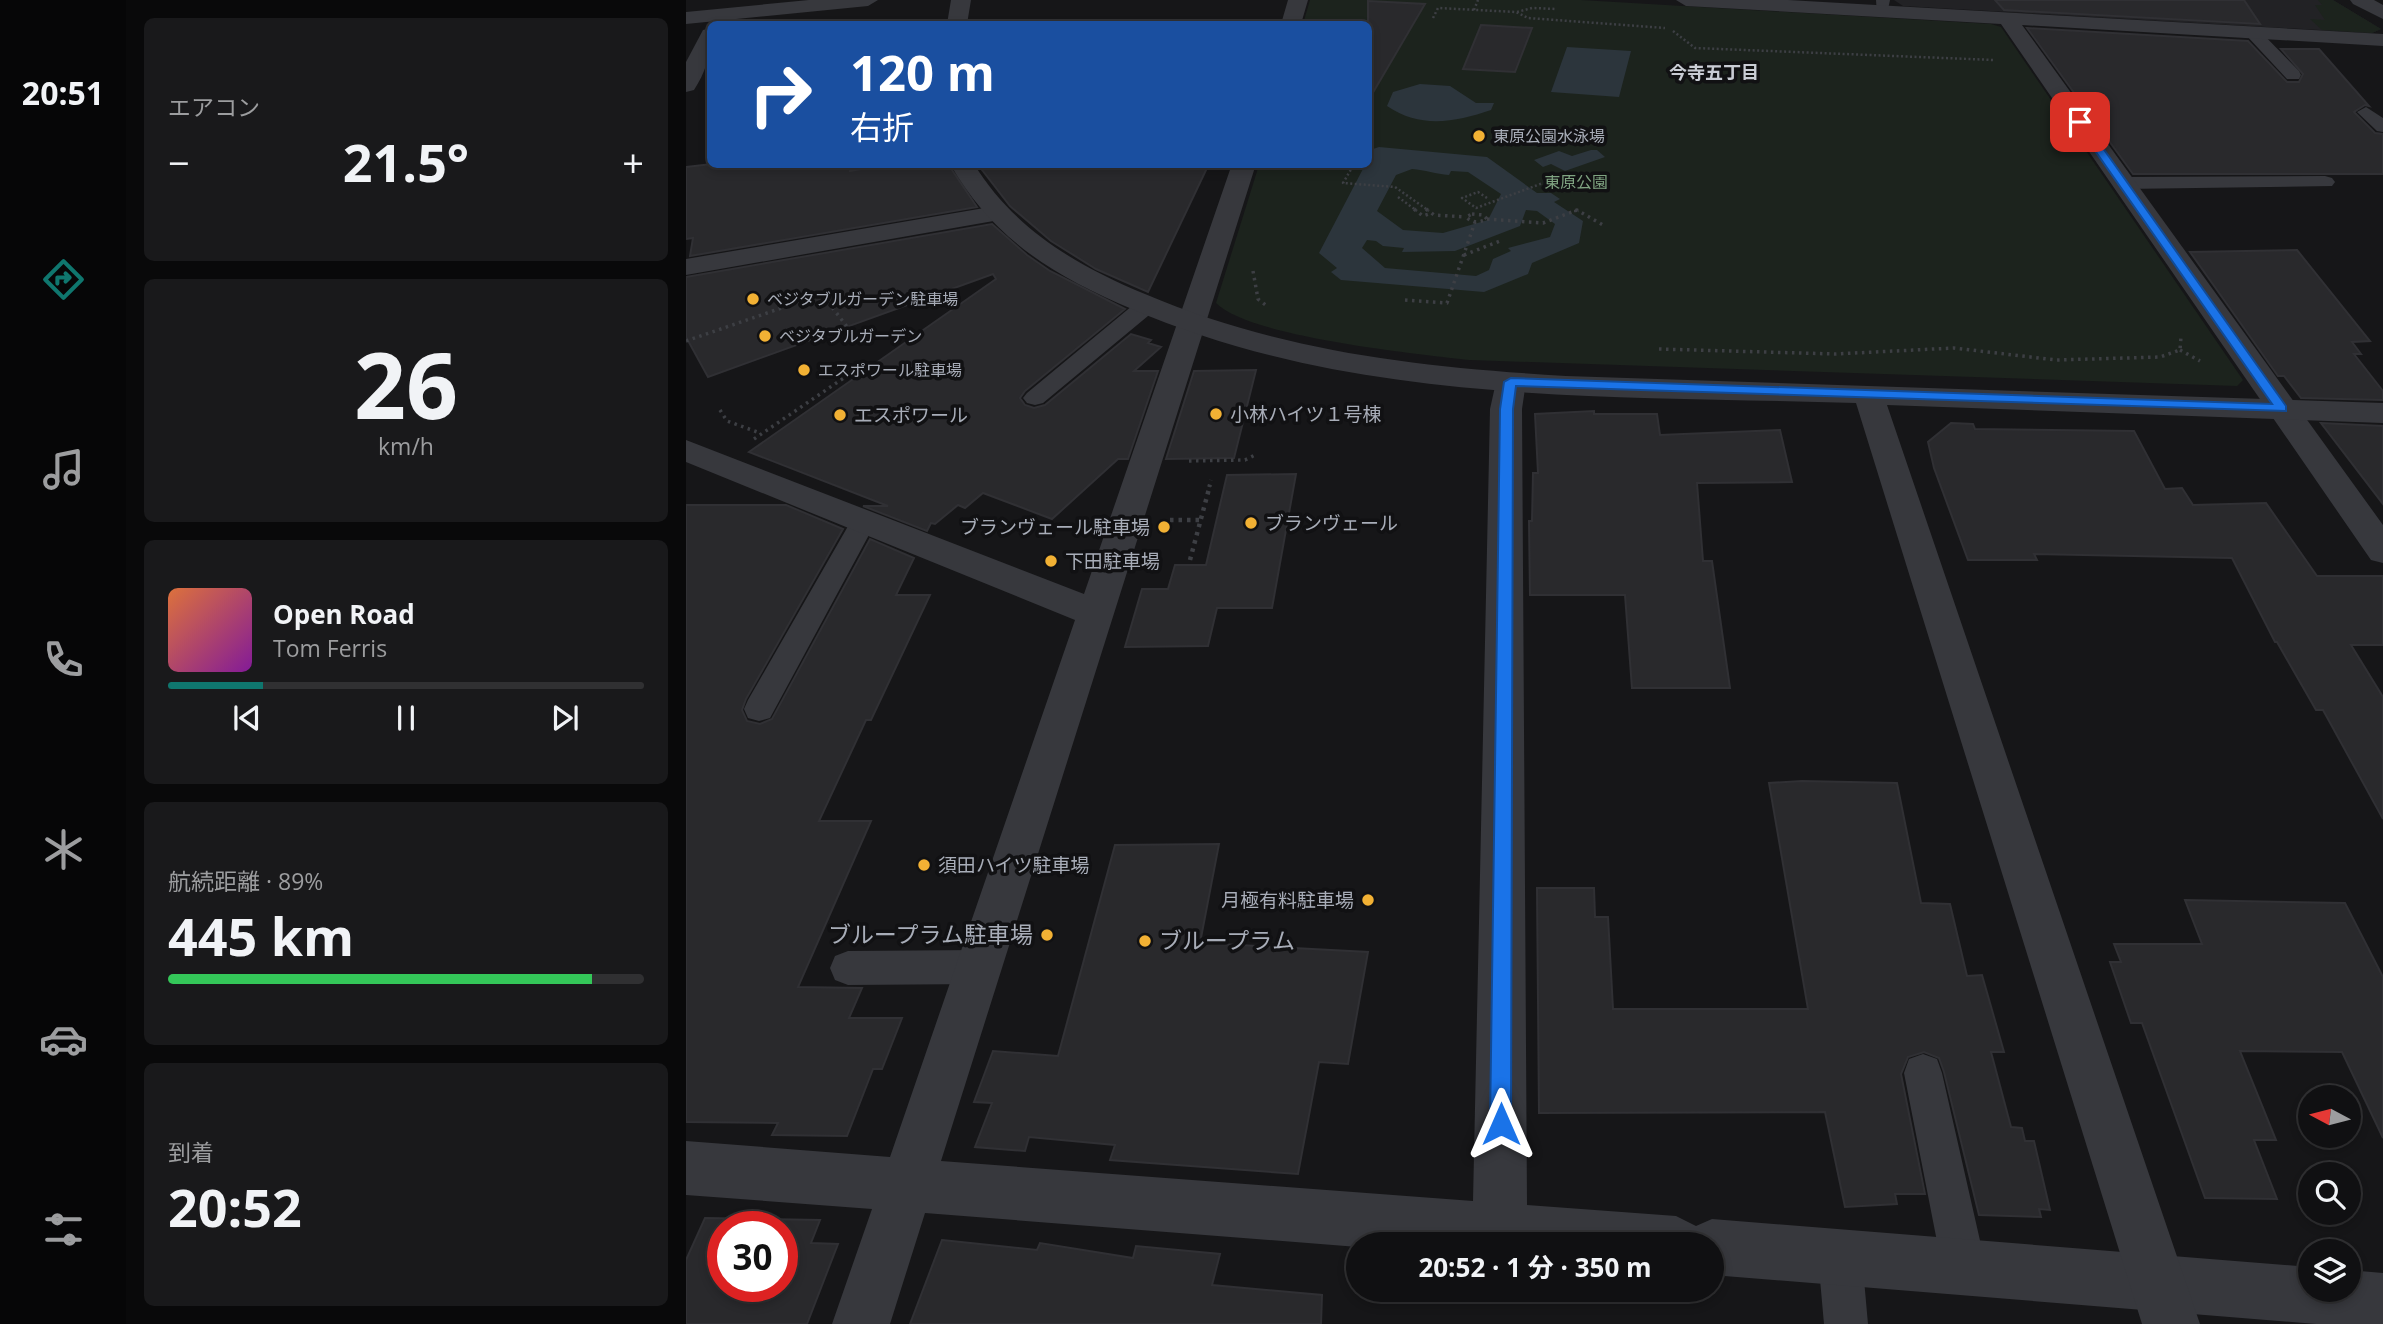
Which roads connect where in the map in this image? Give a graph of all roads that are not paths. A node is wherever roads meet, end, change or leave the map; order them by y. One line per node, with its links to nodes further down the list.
1 (868, 0): 7 (street)
2 (961, 0): 11 (street)
3 (1298, 0): 12 (street)
4 (1686, 0): 6 (street)
5 (2360, 0): 8 (street)
6 (1882, 6): 9 (street)
7 (721, 13): 10 (street)
8 (2383, 13)
9 (2007, 18): 13 (street); 21 (street)
10 (686, 19)
11 (958, 21)
12 (1292, 21)
13 (2252, 32): 15 (street); 16 (lane)
14 (707, 40): 17 (street)
15 (2383, 40)
16 (2293, 75)
17 (686, 85)
18 (964, 168): 22 (street)
19 (1243, 168): 25 (street)
20 (2325, 182): 21 (lane)
21 (2123, 183): 29 (street)
22 (996, 214): 23 (street); 24 (street)
23 (686, 267)
24 (1146, 306): 25 (street); 28 (lane)
25 (1191, 324): 26 (street); 34 (street)
26 (1511, 382): 27 (street); 41 (street)
27 (1868, 394): 29 (street); 47 (street)
28 (1035, 398)
29 (2282, 409): 30 (street); 33 (street)
30 (2383, 413)
31 (686, 450): 32 (street)
32 (864, 520): 34 (street); 35 (lane)
33 (2383, 551)
34 (1097, 614): 36 (street)
35 (759, 709)
36 (978, 967): 37 (lane); 40 (street)
37 (848, 968)
38 (1923, 1073): 45 (lane)
39 (686, 1168): 40 (street)
40 (905, 1186): 41 (street); 48 (street)
41 (1500, 1230): 42 (street)
42 (1525, 1232)
43 (1724, 1248): 44 (street)
44 (1840, 1257): 45 (street); 49 (lane)
45 (1965, 1268): 47 (street)
46 (2383, 1301): 47 (street)
47 (2165, 1304)
48 (861, 1324)
49 (1846, 1324)

